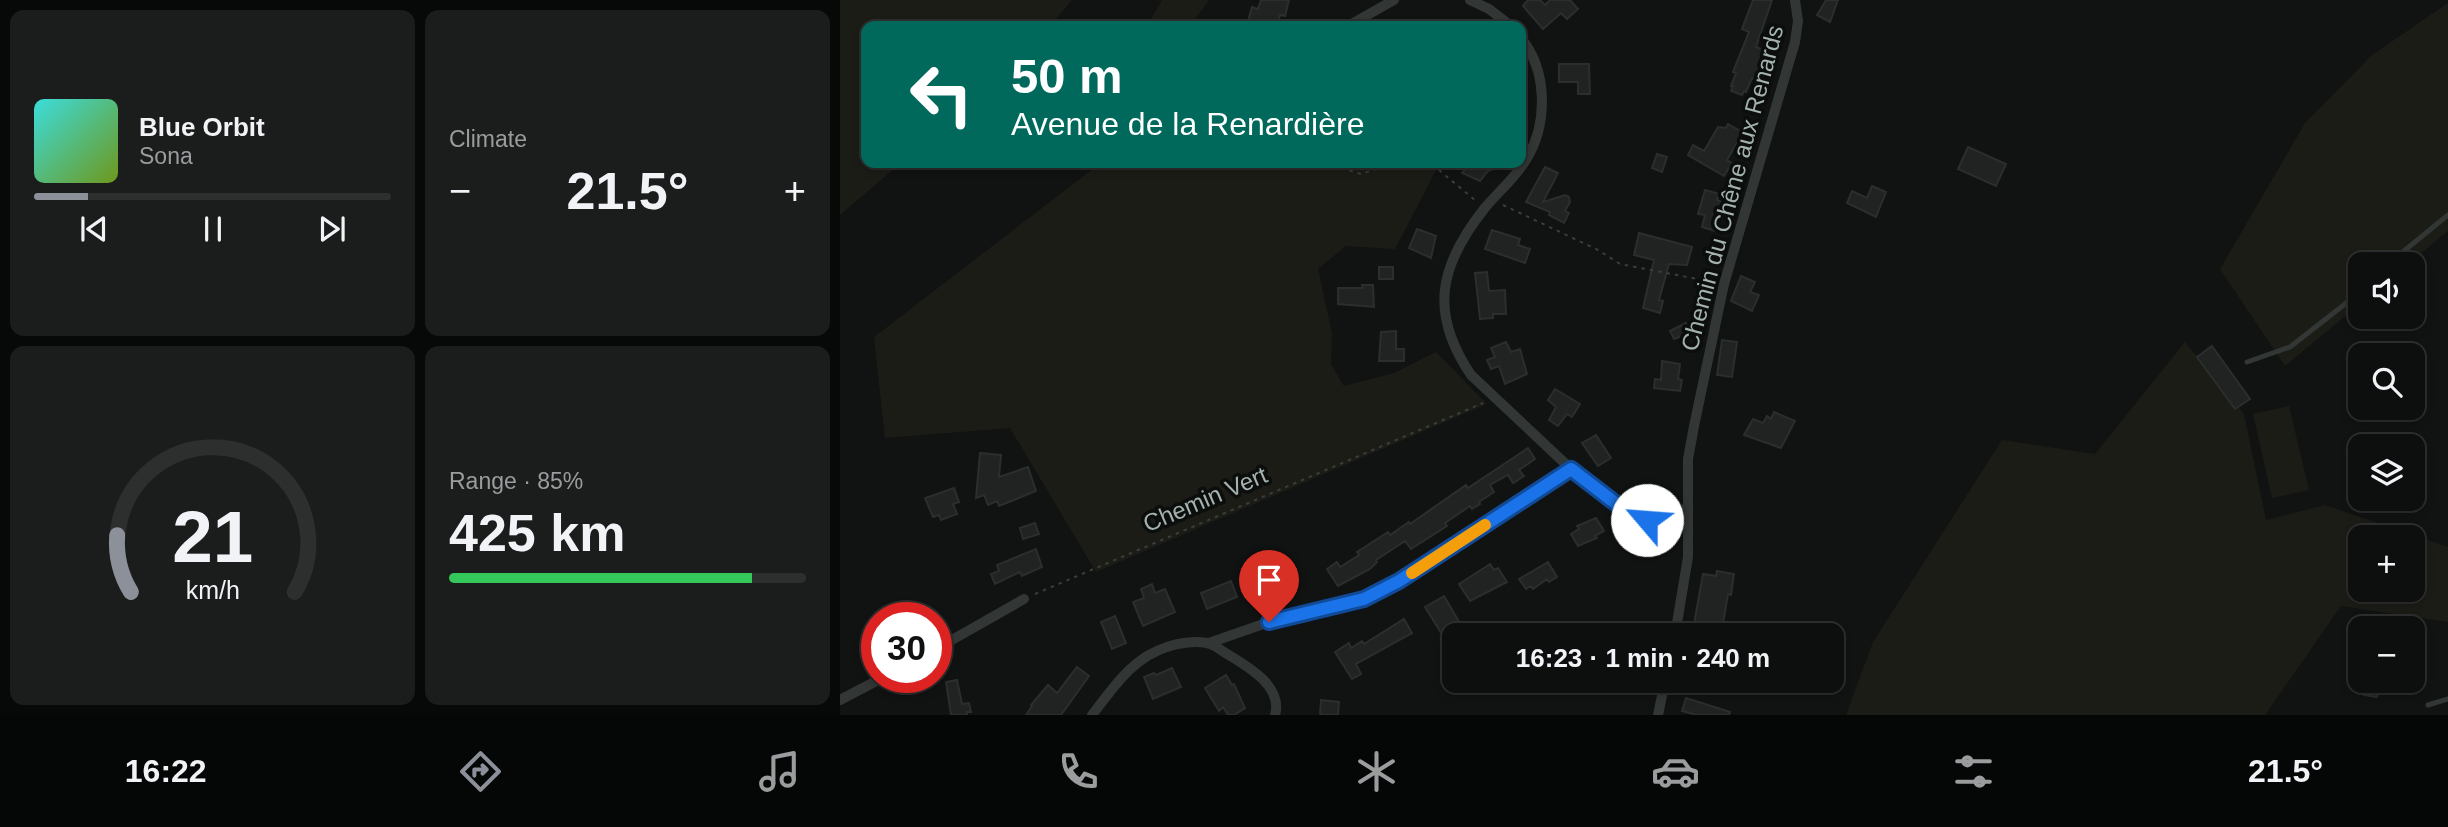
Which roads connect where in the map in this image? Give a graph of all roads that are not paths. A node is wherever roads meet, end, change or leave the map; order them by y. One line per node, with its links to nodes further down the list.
1 (1394, 0): 4 (street)
2 (1471, 0): 5 (street)
3 (1796, 0): 14 (street, Chemin du Chêne aux Renards)
4 (1357, 21)
5 (1505, 21)
6 (1526, 48): 7 (street)
7 (1526, 160)
8 (1520, 168): 13 (street)
9 (2448, 215): 10 (lane)
10 (2403, 252)
11 (2348, 301): 12 (lane)
12 (2247, 362)
13 (1571, 469): 14 (street); 18 (street)
14 (1688, 508): 16 (street, Chemin du Chêne aux Renards)
15 (1024, 599): 17 (street)
16 (1677, 623)
17 (952, 640)
18 (1209, 643): 24 (street); 25 (street)
19 (861, 689): 22 (street)
20 (1663, 693): 26 (street)
21 (2448, 699): 23 (lane)
22 (840, 700)
23 (2428, 705)
24 (1092, 715)
25 (1275, 715)
26 (1658, 715)

